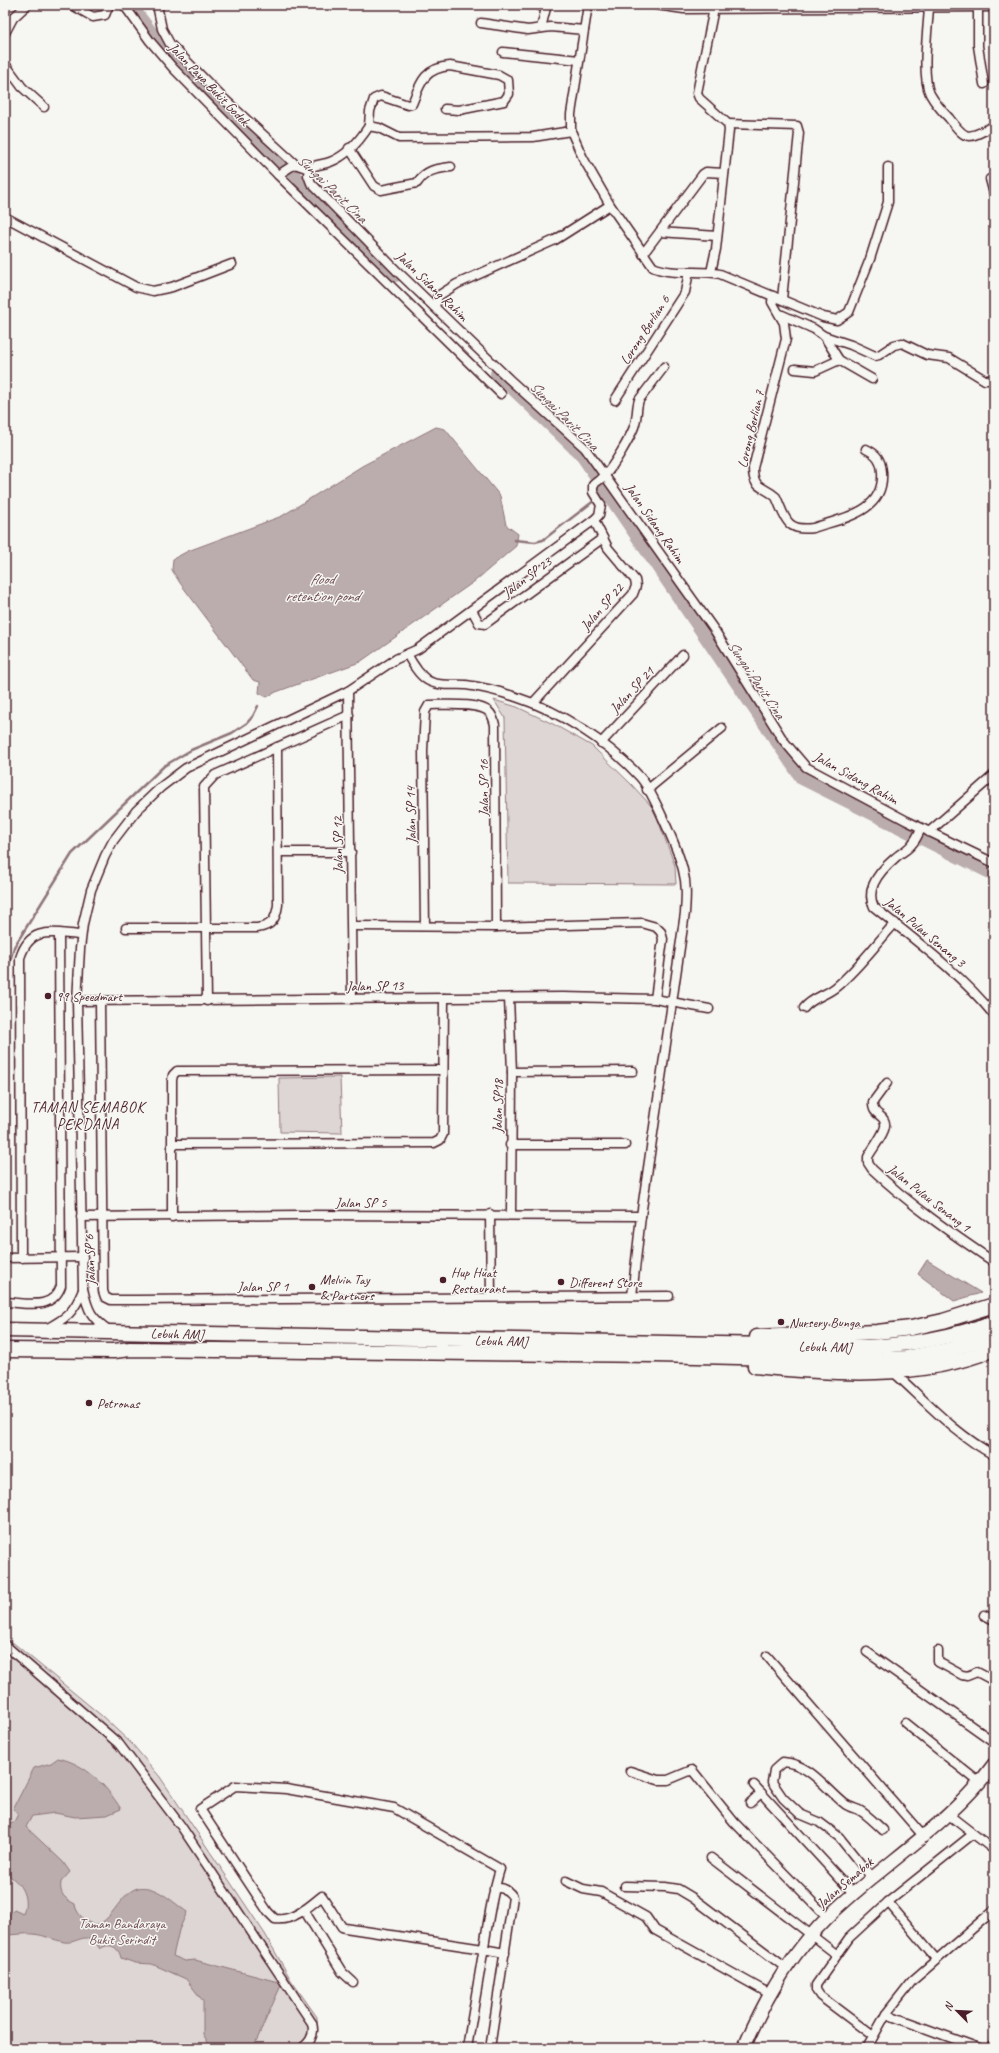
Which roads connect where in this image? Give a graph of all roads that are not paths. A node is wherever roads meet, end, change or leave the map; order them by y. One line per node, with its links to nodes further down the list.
1 (27, 5): 18 (street)
2 (72, 5): 3 (street)
3 (109, 5)
4 (124, 5): 34 (street, Jalan Paya Bukit Godek)
5 (157, 5): 30 (street)
6 (588, 5): 17 (street)
7 (656, 5): 14 (street)
8 (544, 6): 16 (street)
9 (770, 6): 10 (street); 14 (street)
10 (890, 7): 11 (street)
11 (929, 7): 12 (street); 27 (street)
12 (978, 7): 13 (street); 22 (street)
13 (994, 7)
14 (714, 8): 25 (street)
15 (481, 22): 16 (street)
16 (542, 28): 17 (street)
17 (584, 30): 20 (street)
18 (5, 33)
19 (502, 52): 20 (street)
20 (580, 60): 28 (street)
21 (5, 64): 23 (street)
22 (984, 84)
23 (44, 107)
24 (445, 109): 26 (street)
25 (728, 124): 33 (street); 46 (street)
26 (369, 126): 28 (street); 29 (street)
27 (994, 126)
28 (571, 131): 37 (street)
29 (349, 148): 30 (street); 31 (street)
30 (301, 166): 34 (street); 47 (street, Jalan Sidang Rahim)
31 (451, 167)
32 (888, 167): 46 (street)
33 (724, 173): 39 (street); 40 (street)
34 (279, 174): 55 (street, Jalan Paya Bukit Godek)
35 (990, 179): 36 (street)
36 (994, 194)
37 (610, 205): 41 (street); 47 (street)
38 (5, 217): 42 (street)
39 (660, 232): 40 (street); 41 (street)
40 (717, 236): 44 (street)
41 (643, 254): 43 (street)
42 (232, 264)
43 (689, 272): 44 (street); 56 (street, Lorong Berlian 6)
44 (711, 272): 45 (street)
45 (773, 296): 46 (street); 48 (street, Lorong Berlian 7)
46 (782, 300)
47 (434, 307): 58 (street, Jalan Sidang Rahim)
48 (780, 314): 49 (street); 57 (street, Lorong Berlian 7)
49 (824, 336): 50 (street); 54 (street)
50 (839, 360): 52 (street); 53 (street)
51 (664, 367): 58 (street)
52 (796, 369)
53 (872, 379)
54 (994, 380)
55 (501, 394)
56 (615, 400)
57 (866, 449)
58 (604, 476): 59 (street); 73 (street, Jalan Sidang Rahim)
59 (594, 520): 60 (street, Jalan SP 22); 61 (street)
60 (603, 538): 61 (street, Jalan SP 23); 65 (street, Jalan SP 22)
61 (472, 610): 62 (street)
62 (407, 654): 64 (street); 65 (street)
63 (683, 655): 69 (street, Jalan SP 21)
64 (348, 691): 67 (street, Jalan SP 12); 84 (street)
65 (533, 703): 69 (street)
66 (429, 705): 79 (street, Jalan SP 14); 80 (street, Jalan SP 16)
67 (349, 715): 70 (street); 75 (street, Jalan SP 12)
68 (722, 728): 72 (street)
69 (601, 743): 72 (street)
70 (277, 747): 74 (street); 82 (street)
71 (994, 775): 73 (street, Jalan Pulau Senang 3)
72 (647, 790): 92 (street)
73 (921, 833): 76 (street, Jalan Sidang Rahim); 77 (street, Jalan Pulau Senang 3)
74 (279, 852): 75 (street); 82 (street)
75 (351, 852): 78 (street, Jalan SP 12)
76 (994, 863)
77 (895, 924): 93 (street); 95 (street, Jalan Pulau Senang 3)
78 (352, 926): 79 (street); 87 (street, Jalan SP 12)
79 (425, 926): 80 (street)
80 (496, 927): 88 (street)
81 (126, 928): 82 (street)
82 (206, 928): 91 (street)
83 (59, 934): 84 (street); 111 (street); 112 (street)
84 (81, 935): 89 (street)
85 (444, 998): 86 (street, Jalan SP 13); 87 (street, Jalan SP 13); 96 (street)
86 (509, 998): 88 (street, Jalan SP 13); 98 (street, Jalan SP18)
87 (352, 999): 91 (street, Jalan SP 13)
88 (655, 999): 92 (street, Jalan SP 13)
89 (77, 1001): 90 (street, Jalan SP 13); 107 (street)
90 (100, 1001): 91 (street, Jalan SP 13); 105 (street, Jalan SP 6)
91 (207, 1001)
92 (672, 1002): 94 (street, Jalan SP 13); 106 (street)
93 (804, 1008)
94 (709, 1009)
95 (994, 1015)
96 (443, 1070): 100 (street); 100 (street)
97 (633, 1071): 98 (street)
98 (512, 1072): 101 (street, Jalan SP18)
99 (887, 1083): 113 (street, Jalan Pulau Senang 1)
100 (173, 1144): 108 (street)
101 (510, 1145): 102 (street); 104 (street, Jalan SP18)
102 (624, 1146)
103 (490, 1214): 104 (street, Jalan SP 5); 108 (street, Jalan SP 5); 117 (street)
104 (511, 1214): 106 (street, Jalan SP 5)
105 (101, 1216): 107 (street, Jalan SP 5); 108 (street, Jalan SP 5); 118 (street, Jalan SP 6)
106 (641, 1216): 115 (street)
107 (81, 1217): 109 (street)
108 (172, 1217)
109 (83, 1257): 112 (street); 114 (street)
110 (5, 1258): 111 (street)
111 (21, 1258): 112 (street)
112 (63, 1258): 119 (street)
113 (994, 1262)
114 (83, 1289): 123 (street); 124 (street)
115 (632, 1296): 116 (street, Jalan SP 1); 117 (street, Jalan SP 1)
116 (669, 1296)
117 (491, 1297): 118 (street, Jalan SP 1)
118 (111, 1300)
119 (5, 1302)
120 (994, 1305): 128 (highway)
121 (994, 1322): 129 (highway, Lebuh AMJ)
122 (5, 1330): 123 (highway, Lebuh AMJ)
123 (41, 1331): 124 (highway, Lebuh AMJ)
124 (112, 1332): 128 (highway, Lebuh AMJ)
125 (994, 1336): 129 (highway, Lebuh AMJ)
126 (994, 1349): 130 (highway)
127 (5, 1350): 128 (highway, Lebuh AMJ)
128 (656, 1350): 129 (highway, Lebuh AMJ); 130 (highway)
129 (805, 1353)
130 (892, 1370): 131 (street)
131 (994, 1455)
132 (984, 1615): 133 (street)
133 (994, 1620)
134 (5, 1645): 173 (street)
135 (938, 1651): 138 (street)
136 (867, 1652): 140 (street)
137 (767, 1656): 150 (street)
138 (994, 1681)
139 (905, 1722): 143 (street)
140 (994, 1742)
141 (994, 1764): 143 (main road, Jalan Semabok)
142 (630, 1772): 161 (street)
143 (980, 1783): 147 (main road, Jalan Semabok)
144 (754, 1786): 145 (street)
145 (761, 1793): 146 (street); 157 (street)
146 (750, 1804)
147 (949, 1814): 149 (street); 150 (main road, Jalan Semabok)
148 (883, 1830): 153 (street)
149 (973, 1834): 151 (street); 158 (street)
150 (924, 1837): 153 (main road, Jalan Semabok)
151 (994, 1850)
152 (711, 1858): 162 (street)
153 (872, 1878): 157 (main road, Jalan Semabok)
154 (566, 1881): 169 (street)
155 (625, 1886): 167 (street)
156 (494, 1889): 159 (street); 163 (street); 164 (street)
157 (854, 1894): 161 (main road, Jalan Semabok)
158 (888, 1902): 165 (street); 166 (street)
159 (304, 1910): 163 (street); 168 (street)
160 (994, 1910): 166 (street)
161 (828, 1918): 162 (main road, Jalan Semabok)
162 (811, 1935): 165 (street); 167 (main road, Jalan Semabok)
163 (483, 1949): 164 (street); 174 (street)
164 (504, 1953): 175 (street)
165 (836, 1954): 171 (street)
166 (936, 1959): 170 (street)
167 (786, 1968): 169 (main road, Jalan Semabok)
168 (353, 1982)
169 (770, 1994): 176 (main road, Jalan Semabok)
170 (886, 2014): 171 (street); 178 (street)
171 (874, 2036): 177 (street)
172 (994, 2044): 179 (street)
173 (302, 2048)
174 (467, 2048)
175 (490, 2048)
176 (744, 2048)
177 (867, 2048)
178 (979, 2048)
179 (991, 2048)

